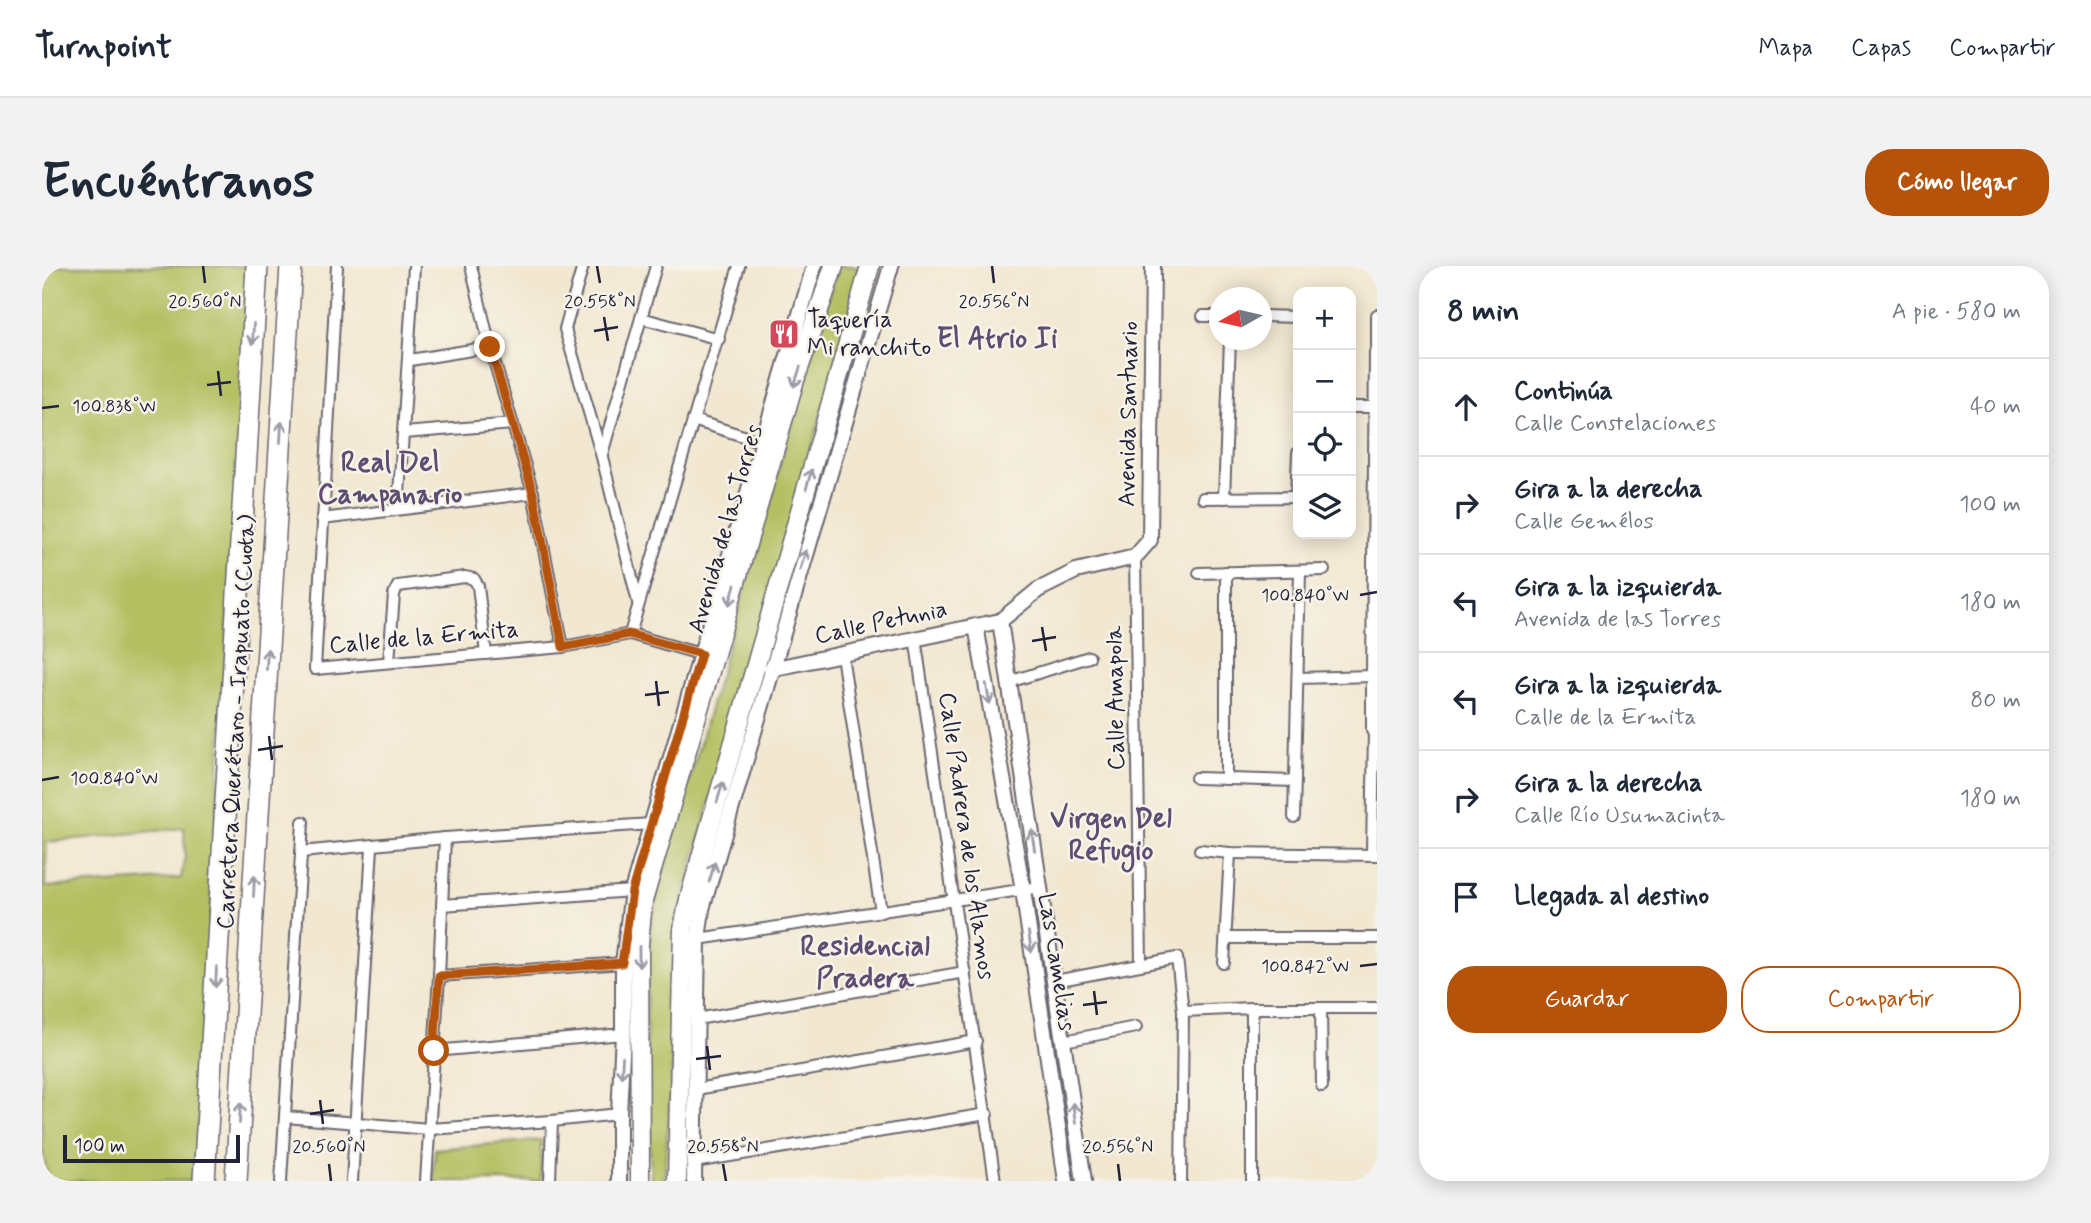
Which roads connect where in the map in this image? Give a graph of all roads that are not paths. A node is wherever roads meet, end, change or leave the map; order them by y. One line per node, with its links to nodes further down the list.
1 (257, 266): 107 (highway, Carretera Querétaro - Irapuato (Cuota), one-way to 107)
2 (291, 266): 108 (highway, Carretera Querétaro - Irapuato (Cuota), one-way to 2)
3 (337, 266): 38 (street)
4 (414, 266): 24 (street)
5 (471, 266): 21 (street)
6 (583, 266): 31 (street)
7 (656, 266): 19 (street)
8 (739, 266): 20 (street)
9 (814, 266): 30 (street, Avenida de las Torres)
10 (834, 266): 114 (main road, Avenida de las Torres, one-way to 114)
11 (870, 266): 115 (main road, one-way to 11)
12 (891, 266): 56 (street, one-way to 12)
13 (1153, 266): 39 (street, Avenida Santuario)
14 (1377, 315): 23 (street)
15 (1203, 316): 16 (street)
16 (1209, 316)
17 (1272, 316): 18 (street)
18 (1293, 317)
19 (640, 318): 20 (street); 31 (street)
20 (719, 339): 27 (street)
21 (490, 347): 24 (street); 28 (street)
22 (1230, 350): 35 (street)
23 (1377, 352): 26 (street)
24 (410, 360): 29 (street)
25 (1356, 407): 26 (street)
26 (1377, 407): 36 (street)
27 (693, 420): 30 (street); 45 (street)
28 (513, 424): 29 (street); 32 (street)
29 (404, 433): 37 (street)
30 (762, 442): 52 (street, Avenida de las Torres)
31 (601, 457): 45 (street)
32 (533, 493): 37 (street); 50 (street)
33 (1293, 497): 35 (street)
34 (1203, 498): 35 (street)
35 (1224, 498)
36 (1376, 506): 44 (street)
37 (398, 509): 38 (street)
38 (322, 519): 55 (street, Calle de la Ermita)
39 (1135, 557): 46 (street); 84 (street, Calle Amapola)
40 (1324, 570): 41 (street)
41 (1300, 571): 42 (street); 58 (street)
42 (1226, 572): 43 (street); 62 (street)
43 (1199, 573)
44 (1376, 577): 57 (street)
45 (638, 604): 48 (street)
46 (1000, 621): 47 (street, Calle Petunia); 59 (street)
47 (976, 626): 49 (street, Calle Petunia); 74 (street, Las Camelias, one-way to 74)
48 (629, 634): 50 (street, Calle de la Ermita); 52 (street, Calle de la Ermita)
49 (915, 638): 53 (street, Calle Petunia); 76 (street, Calle Padrera de los Alamos)
50 (563, 647): 51 (street, Calle de la Ermita)
51 (486, 654): 55 (street, Calle de la Ermita); 55 (street)
52 (701, 654): 66 (street, Avenida de las Torres)
53 (842, 655): 56 (street, Calle Petunia); 78 (street)
54 (1089, 657): 59 (street)
55 (389, 662)
56 (771, 669): 81 (street, one-way to 56)
57 (1374, 676): 58 (street); 60 (street)
58 (1298, 678): 63 (street)
59 (1009, 682): 73 (street, one-way to 59)
60 (1376, 731): 72 (street)
61 (1196, 778): 62 (street)
62 (1226, 779): 63 (street)
63 (1296, 781): 64 (street)
64 (1294, 817)
65 (303, 822): 70 (street)
66 (651, 824): 67 (street); 75 (street, Avenida de las Torres)
67 (445, 838): 68 (street); 77 (street)
68 (372, 846): 70 (street); 104 (street)
69 (1200, 850): 71 (street)
70 (301, 852): 102 (street)
71 (1230, 853): 72 (street); 79 (street)
72 (1375, 855)
73 (1040, 887): 74 (street); 87 (street)
74 (1023, 890): 76 (street); 118 (street, Las Camelias, one-way to 118)
75 (632, 891): 77 (street); 82 (street, Avenida de las Torres)
76 (954, 901): 78 (street); 85 (street, Calle Padrera de los Alamos)
77 (442, 905): 86 (street)
78 (881, 912): 81 (street)
79 (1226, 938): 80 (street); 83 (street)
80 (1377, 938)
81 (698, 939): 92 (street)
82 (622, 963): 86 (street); 94 (street, Avenida de las Torres)
83 (1224, 963)
84 (1140, 964): 87 (street); 91 (street)
85 (965, 972): 92 (street); 95 (street, Calle Padrera de los Alamos)
86 (439, 976): 97 (street)
87 (1055, 981): 96 (street)
88 (1252, 1007): 90 (street); 91 (street); 121 (street)
89 (1377, 1007): 90 (street)
90 (1321, 1008): 98 (street)
91 (1183, 1010): 120 (street)
92 (697, 1019): 99 (street)
93 (1136, 1027): 96 (street)
94 (624, 1034): 97 (street); 100 (street, Avenida de las Torres, one-way to 100)
95 (976, 1041): 99 (street); 101 (street, Calle Padrera de los Alamos)
96 (1064, 1041): 119 (street, one-way to 96)
97 (434, 1051): 105 (street)
98 (1322, 1086)
99 (696, 1089): 106 (street)
100 (619, 1114): 103 (street); 113 (street, Avenida de las Torres)
101 (986, 1114): 106 (street); 117 (street, Calle Padrera de los Alamos)
102 (285, 1117): 104 (street); 109 (street)
103 (552, 1121): 105 (street); 112 (street)
104 (355, 1124): 105 (street); 110 (street)
105 (429, 1129): 111 (street)
106 (694, 1163): 116 (street)
107 (204, 1181)
108 (236, 1181)
109 (281, 1181)
110 (352, 1181)
111 (426, 1181)
112 (550, 1181)
113 (619, 1181)
114 (640, 1181)
115 (677, 1181)
116 (694, 1181)
117 (995, 1181)
118 (1066, 1181)
119 (1084, 1181)
120 (1181, 1181)
121 (1252, 1181)

